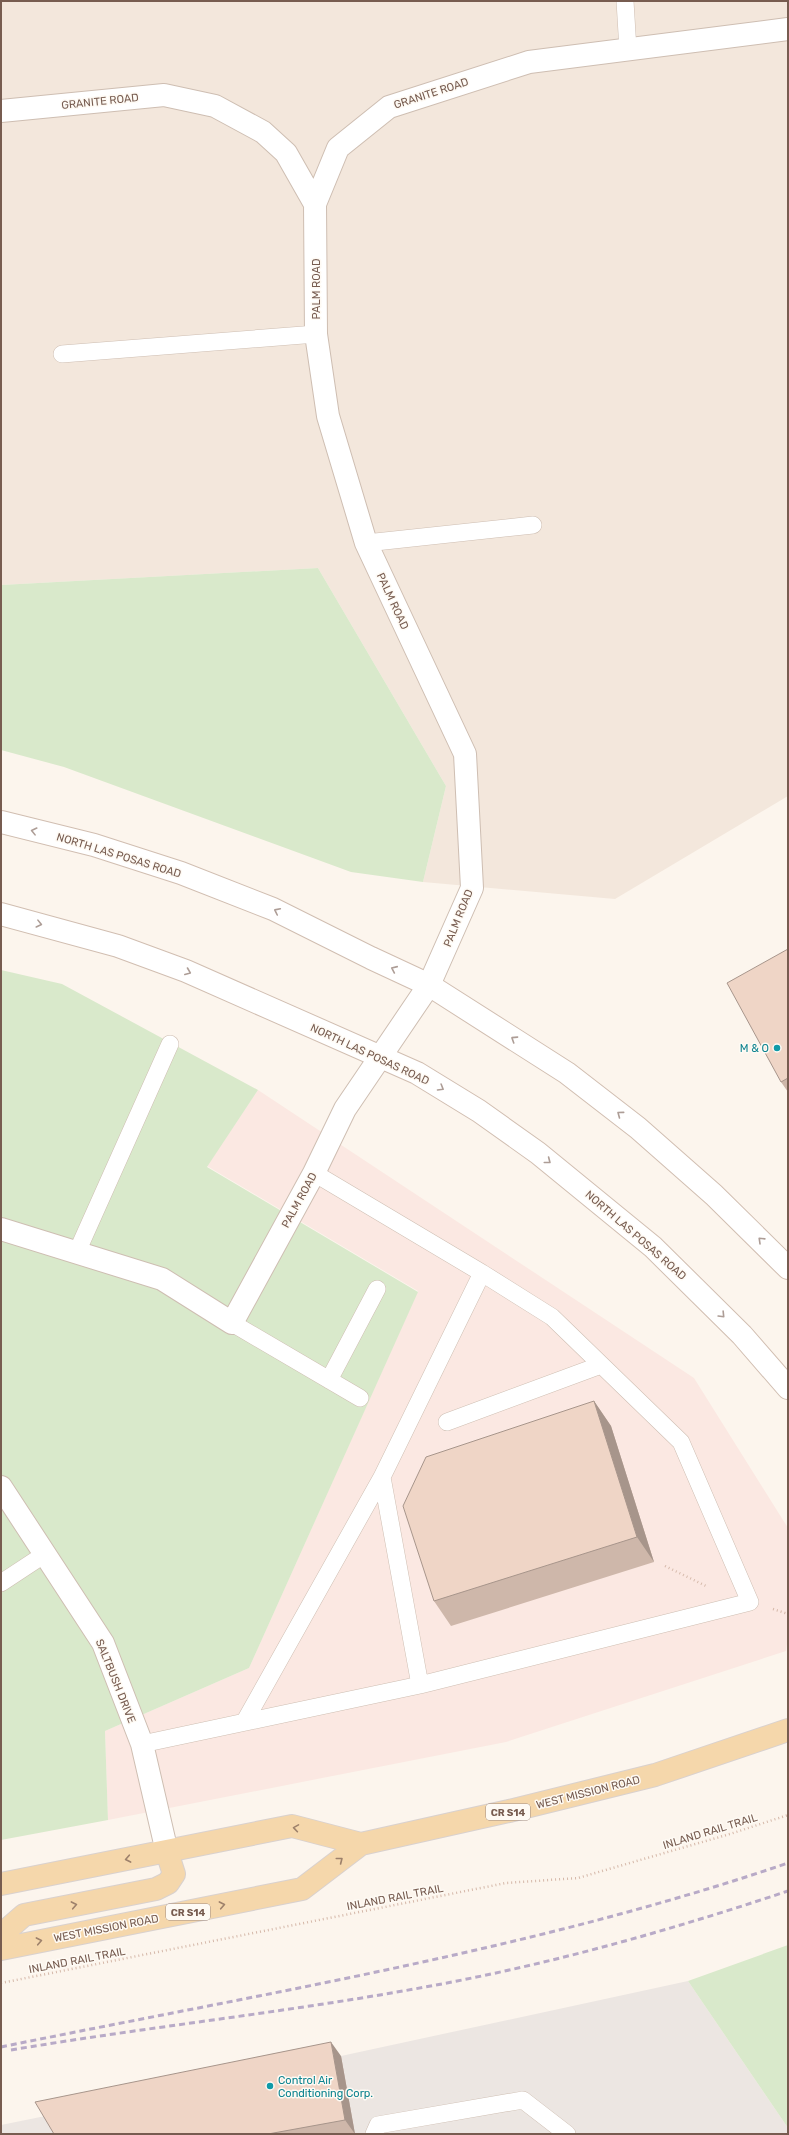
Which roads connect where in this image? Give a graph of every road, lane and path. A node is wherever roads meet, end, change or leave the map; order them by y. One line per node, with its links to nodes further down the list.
1 (625, 1): 3 (lane)
2 (788, 29): 3 (street, GRANITE ROAD)
3 (628, 50): 5 (street, GRANITE ROAD)
4 (1, 111): 5 (street, GRANITE ROAD)
5 (315, 204): 6 (street, PALM ROAD)
6 (316, 334): 7 (lane); 9 (street, PALM ROAD)
7 (62, 354)
8 (533, 525): 9 (lane)
9 (366, 543): 12 (street, PALM ROAD)
10 (1, 822): 12 (street, NORTH LAS POSAS ROAD, one-way to 10)
11 (1, 914): 14 (street, NORTH LAS POSAS ROAD, one-way to 14)
12 (429, 985): 14 (street, PALM ROAD); 18 (street, NORTH LAS POSAS ROAD, one-way to 12)
13 (170, 1044): 17 (lane)
14 (381, 1058): 15 (street, PALM ROAD); 24 (street, NORTH LAS POSAS ROAD, one-way to 24)
15 (314, 1173): 19 (lane); 21 (street, PALM ROAD)
16 (1, 1229): 17 (street)
17 (77, 1252): 21 (street)
18 (788, 1268)
19 (482, 1273): 22 (lane); 27 (lane)
20 (377, 1289): 23 (lane)
21 (232, 1323): 23 (lane)
22 (602, 1365): 26 (lane); 31 (lane)
23 (329, 1380): 25 (lane)
24 (788, 1388)
25 (360, 1398)
26 (447, 1422)
27 (382, 1477): 31 (lane); 32 (lane)
28 (1, 1487): 29 (street, SALTBUSH DRIVE)
29 (45, 1554): 30 (lane); 34 (street, SALTBUSH DRIVE)
30 (1, 1583)
31 (420, 1685): 32 (lane)
32 (245, 1721): 34 (lane)
33 (788, 1730): 36 (main road, WEST MISSION ROAD / CR S14)
34 (142, 1744): 37 (street, SALTBUSH DRIVE)
35 (788, 1815): 41 (path, INLAND RAIL TRAIL)
36 (361, 1844): 37 (main road, WEST MISSION ROAD / CR S14, one-way to 37); 40 (main road, WEST MISSION ROAD / CR S14, one-way to 36)
37 (167, 1852): 38 (main road, WEST MISSION ROAD / CR S14, one-way to 38); 39 (main road, one-way to 37)
38 (1, 1884)
39 (1, 1935)
40 (1, 1949)
41 (1, 1983)
42 (374, 2134): 43 (lane)
43 (567, 2134)

